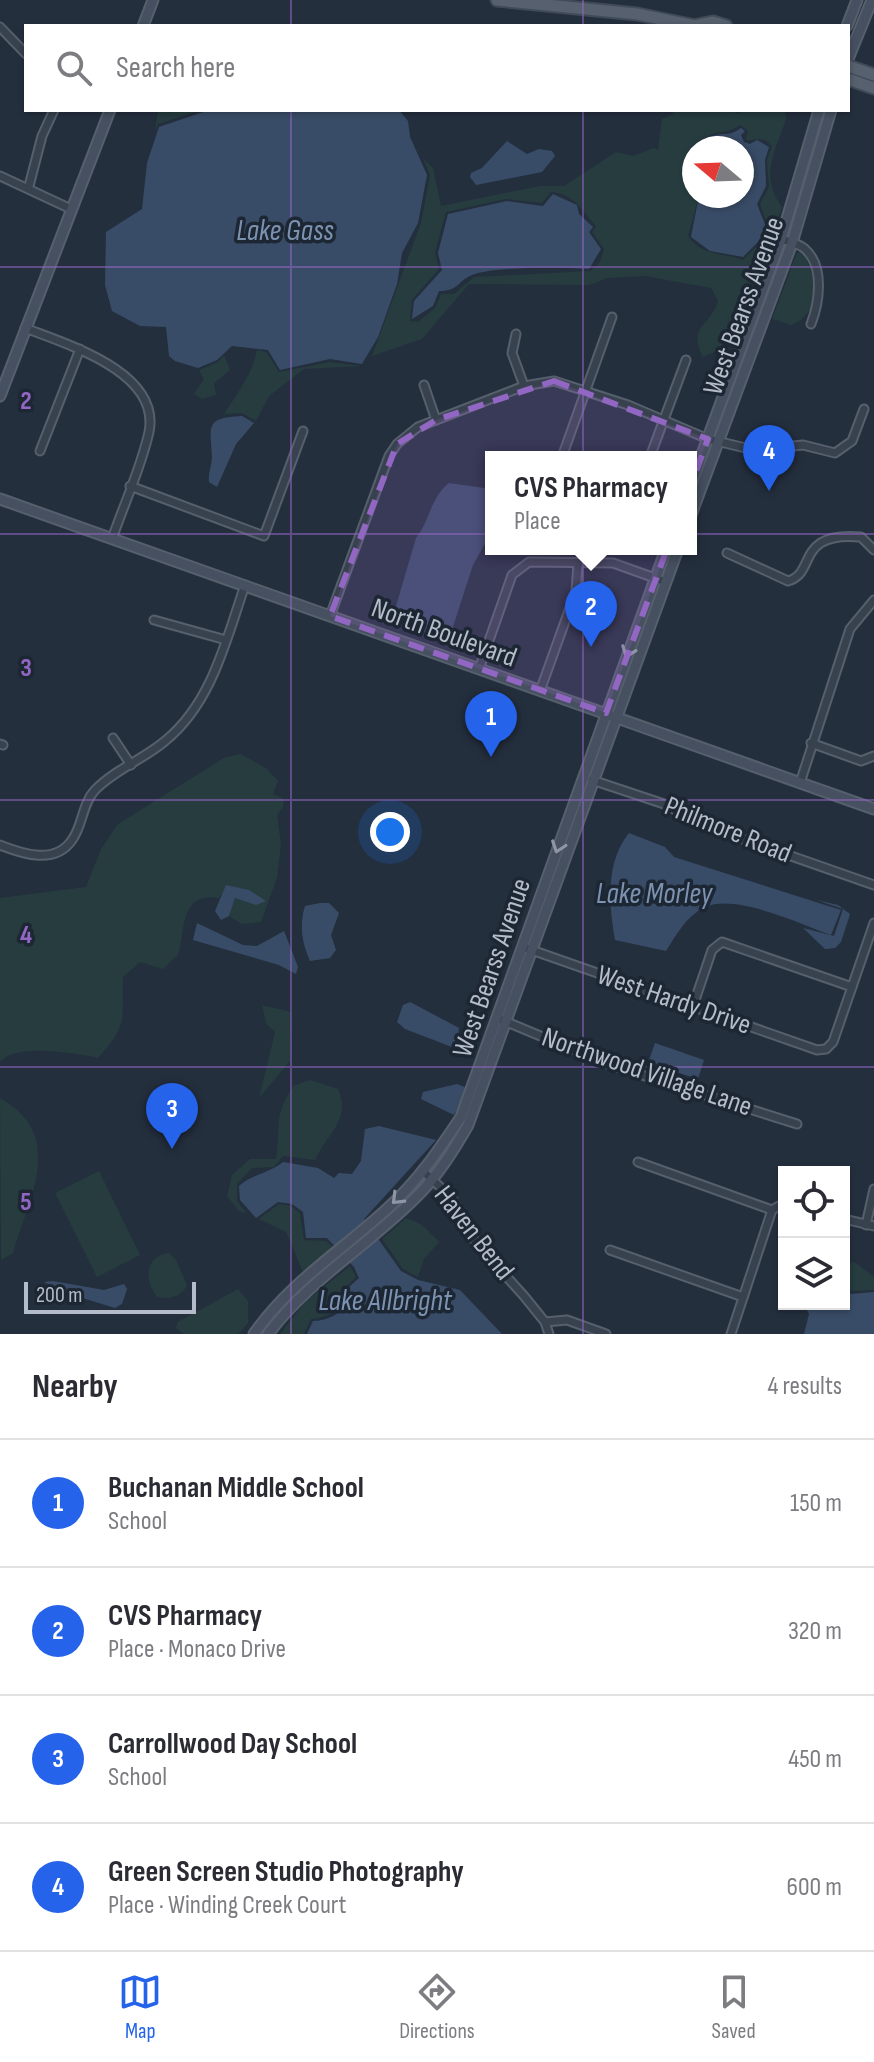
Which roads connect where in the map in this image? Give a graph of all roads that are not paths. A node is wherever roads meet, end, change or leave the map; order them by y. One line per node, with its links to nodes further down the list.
1 (153, 0): 6 (main road)
2 (497, 0): 5 (main road)
3 (857, 0): 8 (main road)
4 (872, 0): 11 (main road)
5 (514, 1): 7 (main road)
6 (144, 24)
7 (684, 24)
8 (848, 24)
9 (0, 27): 10 (street)
10 (24, 52)
11 (850, 54)
12 (850, 67): 13 (main road)
13 (874, 75)
14 (850, 80): 15 (main road)
15 (874, 88)
16 (53, 112): 21 (street)
17 (109, 112): 22 (main road)
18 (818, 112): 23 (main road, West Bearss Avenue)
19 (830, 112): 24 (main road, West Bearss Avenue)
20 (0, 176): 21 (street)
21 (29, 186): 22 (street)
22 (71, 209): 27 (main road)
23 (781, 239): 24 (street); 39 (main road, West Bearss Avenue)
24 (792, 243): 26 (street); 39 (main road, West Bearss Avenue)
25 (612, 317): 33 (street)
26 (811, 324)
27 (25, 328): 29 (street); 34 (main road)
28 (516, 334): 32 (street)
29 (80, 349): 40 (street); 44 (street)
30 (686, 360): 37 (street)
31 (424, 385): 36 (street)
32 (524, 386): 33 (street); 36 (street)
33 (586, 390): 37 (street); 41 (street)
34 (0, 396)
35 (864, 409): 39 (street)
36 (436, 420): 57 (street)
37 (663, 422): 39 (street); 42 (street)
38 (303, 431): 44 (street)
39 (714, 440): 43 (main road, West Bearss Avenue); 45 (main road, West Bearss Avenue)
40 (40, 451)
41 (564, 451)
42 (652, 451)
43 (697, 473)
44 (130, 486): 47 (street)
45 (697, 495)
46 (0, 499): 47 (main road, North Boulevard)
47 (112, 539): 55 (main road, North Boulevard)
48 (874, 550): 49 (street)
49 (727, 553)
50 (664, 555): 53 (main road, West Bearss Avenue)
51 (676, 555): 54 (main road, West Bearss Avenue)
52 (578, 563): 53 (street); 60 (street); 61 (street)
53 (655, 579): 54 (street); 62 (main road, West Bearss Avenue, one-way to 62)
54 (666, 582): 62 (main road, West Bearss Avenue)
55 (245, 585): 57 (main road, North Boulevard); 59 (street)
56 (874, 600): 64 (street)
57 (330, 616): 60 (main road, North Boulevard)
58 (154, 620): 59 (street)
59 (226, 640): 66 (street)
60 (479, 669): 61 (main road, North Boulevard)
61 (540, 691): 62 (main road, North Boulevard)
62 (611, 715): 67 (main road, West Bearss Avenue); 68 (main road, North Boulevard)
63 (113, 738): 66 (street)
64 (811, 743): 65 (street); 68 (street)
65 (874, 756)
66 (131, 765): 70 (street)
67 (588, 778): 71 (street, Philmore Road); 73 (main road, West Bearss Avenue)
68 (800, 783): 69 (main road, North Boulevard)
69 (874, 809)
70 (0, 845)
71 (874, 885)
72 (874, 923): 74 (street)
73 (528, 948): 75 (street, West Hardy Drive); 76 (main road, West Bearss Avenue)
74 (852, 987): 75 (street, West Hardy Drive); 75 (street)
75 (693, 1006)
76 (502, 1020): 77 (main road, West Bearss Avenue); 78 (street, Northwood Village Lane)
77 (482, 1077): 80 (main road, West Bearss Avenue); 81 (main road, West Bearss Avenue)
78 (797, 1124)
79 (638, 1162): 84 (street)
80 (424, 1172): 81 (street, Haven Bend); 88 (main road, West Bearss Avenue, one-way to 88)
81 (432, 1180): 88 (main road, West Bearss Avenue); 92 (street, Haven Bend)
82 (874, 1189): 86 (street)
83 (778, 1206): 84 (street)
84 (772, 1210): 89 (street)
85 (850, 1220): 86 (street)
86 (870, 1225)
87 (610, 1250): 89 (street)
88 (339, 1256): 90 (main road, West Bearss Avenue); 91 (main road, West Bearss Avenue)
89 (743, 1297): 97 (street)
90 (282, 1299): 91 (street); 93 (main road, West Bearss Avenue)
91 (291, 1306): 94 (main road, West Bearss Avenue)
92 (545, 1322): 95 (street, Haven Bend); 96 (street)
93 (254, 1334)
94 (268, 1334)
95 (549, 1334)
96 (606, 1334)
97 (731, 1334)

